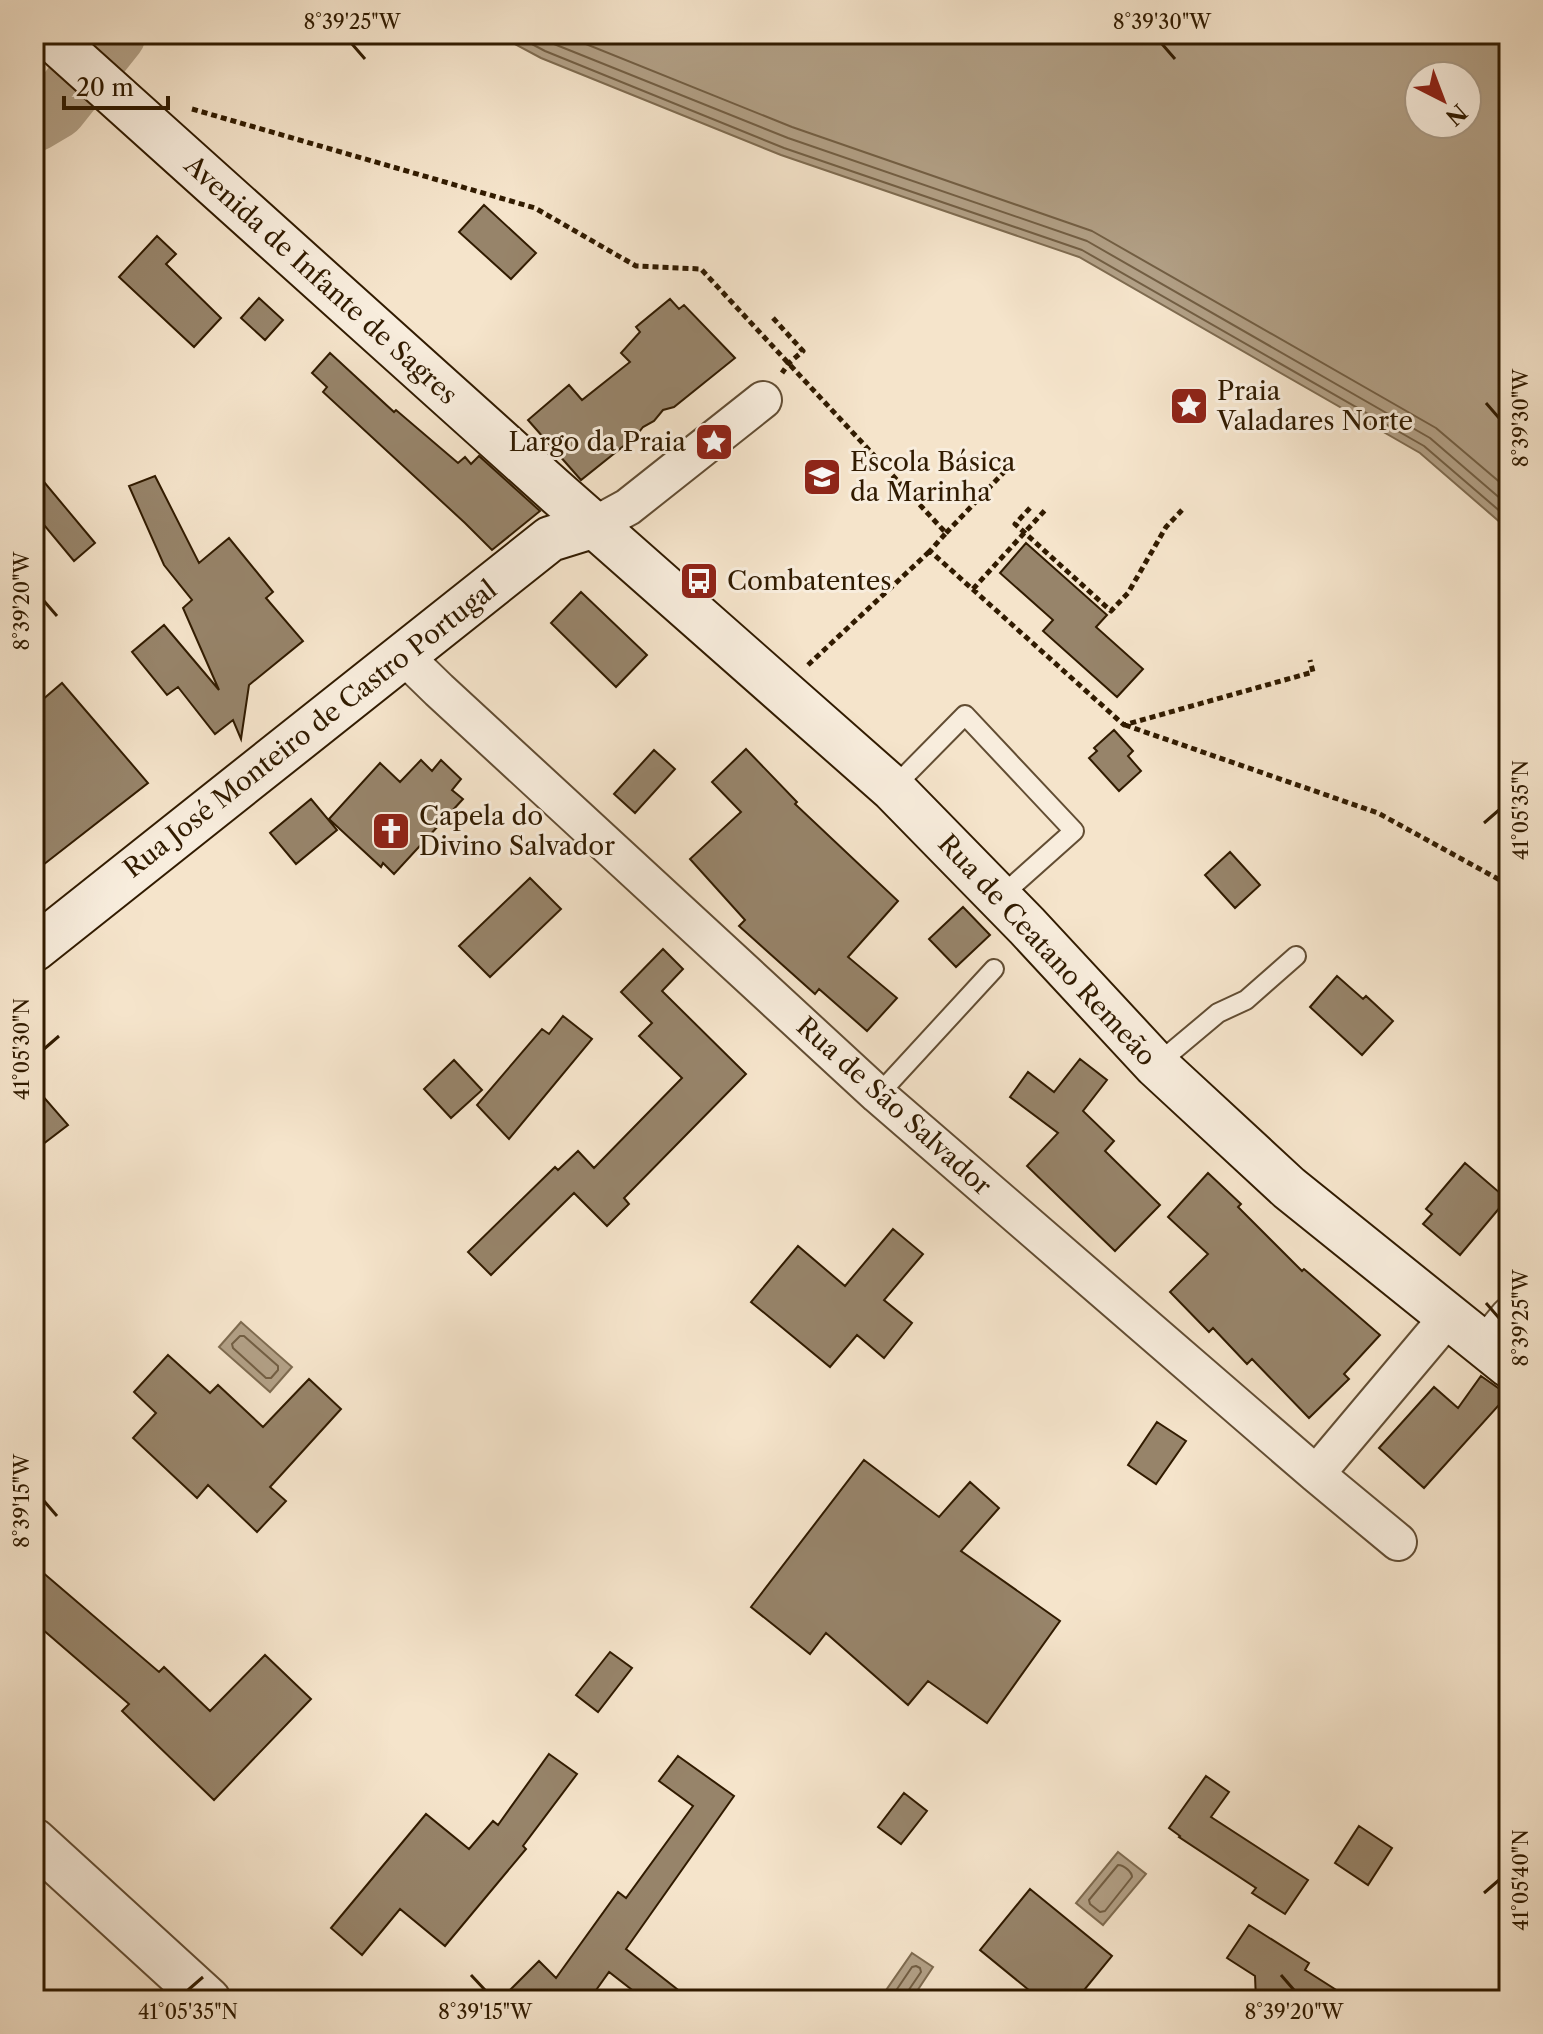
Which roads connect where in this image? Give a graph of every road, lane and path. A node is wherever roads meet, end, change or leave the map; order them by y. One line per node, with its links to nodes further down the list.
1 (56, 43): 9 (main road, Avenida de Infante de Sagres)
2 (773, 318): 3 (path)
3 (789, 363)
4 (763, 400): 9 (street)
5 (1006, 470): 11 (path)
6 (1030, 508): 10 (path)
7 (1047, 508): 10 (path)
8 (1182, 510): 10 (path)
9 (595, 525): 14 (main road, Rua José Monteiro de Castro Portugal); 17 (main road, Rua de Ceatano Remeão)
10 (1023, 532): 13 (path)
11 (946, 533)
12 (930, 551): 15 (path)
13 (973, 589)
14 (403, 655): 20 (main road, Rua José Monteiro de Castro Portugal); 24 (street, Rua de São Salvador)
15 (800, 673)
16 (1124, 725): 18 (path)
17 (893, 789): 19 (main road, Rua de Ceatano Remeão); 19 (lane)
18 (1509, 885)
19 (1000, 897): 23 (main road, Rua de Ceatano Remeão)
20 (34, 949)
21 (1296, 956): 23 (lane)
22 (994, 969): 24 (lane)
23 (1156, 1065): 25 (main road, Rua de Ceatano Remeão)
24 (878, 1095): 27 (street, Rua de São Salvador)
25 (1449, 1316): 26 (main road, Rua de Ceatano Remeão); 27 (street)
26 (1501, 1342)
27 (1316, 1474): 28 (street, Rua de São Salvador)
28 (1398, 1542)
29 (34, 1841): 30 (main road)
30 (208, 2000)

